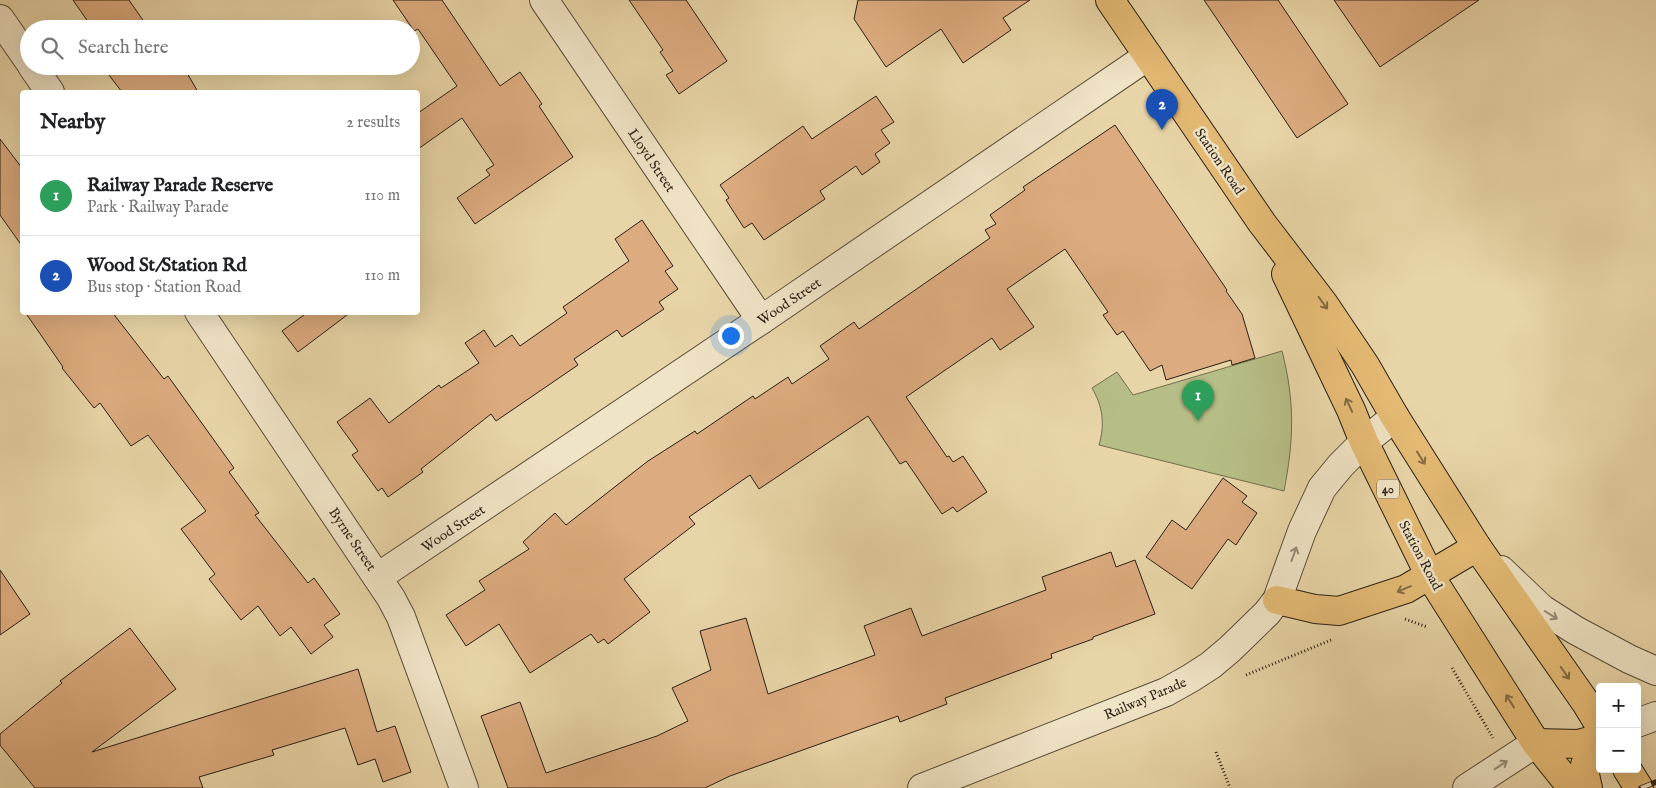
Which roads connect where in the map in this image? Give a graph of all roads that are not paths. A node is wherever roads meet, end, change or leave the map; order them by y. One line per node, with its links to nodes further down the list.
1 (544, 0): 10 (street, Lloyd Street)
2 (1110, 0): 5 (main road, Station Road / 40)
3 (0, 18): 4 (street)
4 (20, 48)
5 (1148, 56): 8 (main road, Station Road / 40); 10 (street, Wood Street)
6 (38, 75): 7 (street)
7 (49, 90)
8 (1262, 223): 11 (main road, Station Road / 40, one-way to 11); 12 (main road, Station Road / 40, one-way to 8)
9 (201, 315): 15 (street, Byrne Street)
10 (761, 320): 15 (street, Wood Street)
11 (1395, 417): 12 (street, Railway Parade); 13 (main road, Station Road / 40, one-way to 13)
12 (1364, 442): 14 (main road, Station Road / 40); 16 (street, Railway Parade, one-way to 12)
13 (1477, 547): 14 (main road); 17 (street, one-way to 17); 19 (main road, Station Road / 40, one-way to 19)
14 (1430, 576): 16 (main road, one-way to 16); 22 (main road, Station Road / 40, one-way to 14)
15 (378, 577): 25 (street, Byrne Street)
16 (1277, 600): 26 (street, Railway Parade)
17 (1656, 671)
18 (1656, 716): 20 (street)
19 (1596, 720)
20 (1641, 722)
21 (1596, 739): 22 (main road)
22 (1536, 742): 27 (street, one-way to 22); 28 (main road, Station Road / 40)
23 (1596, 748): 29 (main road)
24 (1630, 773): 30 (main road)
25 (464, 788)
26 (922, 788)
27 (1467, 788)
28 (1572, 788)
29 (1588, 788)
30 (1639, 788)

